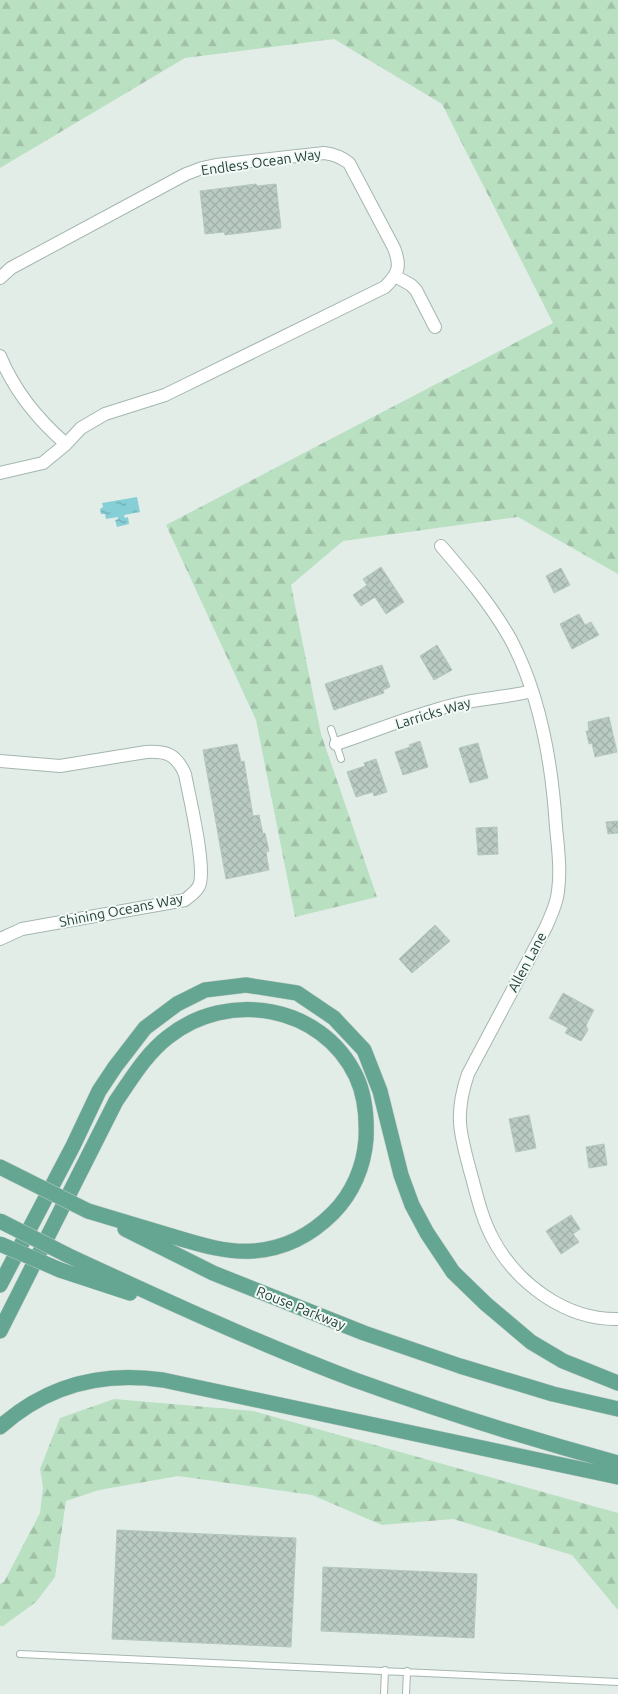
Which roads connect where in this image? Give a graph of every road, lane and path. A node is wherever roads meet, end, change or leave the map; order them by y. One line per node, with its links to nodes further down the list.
1 (395, 276): 2 (street, Endless Ocean Way); 3 (street); 5 (street)
2 (0, 278)
3 (435, 327)
4 (0, 356): 5 (street)
5 (66, 444): 6 (street)
6 (0, 474)
7 (441, 546): 8 (street, Allen Lane)
8 (532, 691): 10 (street, Larricks Way); 20 (street, Allen Lane)
9 (331, 729): 10 (lane)
10 (336, 744): 11 (lane)
11 (341, 759)
12 (0, 761): 13 (street, Shining Oceans Way)
13 (0, 939)
14 (0, 1167): 15 (main road, Rouse Parkway, bridge)
15 (88, 1211): 21 (main road); 23 (main road, Rouse Parkway)
16 (0, 1221): 19 (main road, bridge)
17 (0, 1244): 19 (main road, bridge)
18 (0, 1285): 22 (main road)
19 (195, 1314): 25 (main road)
20 (618, 1319)
21 (0, 1331)
22 (618, 1383)
23 (618, 1409)
24 (0, 1427): 26 (main road)
25 (618, 1463)
26 (618, 1477)
27 (20, 1654): 28 (lane)
28 (385, 1670): 29 (lane); 31 (lane)
29 (407, 1671): 30 (lane); 32 (lane)
30 (618, 1682)
31 (384, 1694)
32 (406, 1694)

